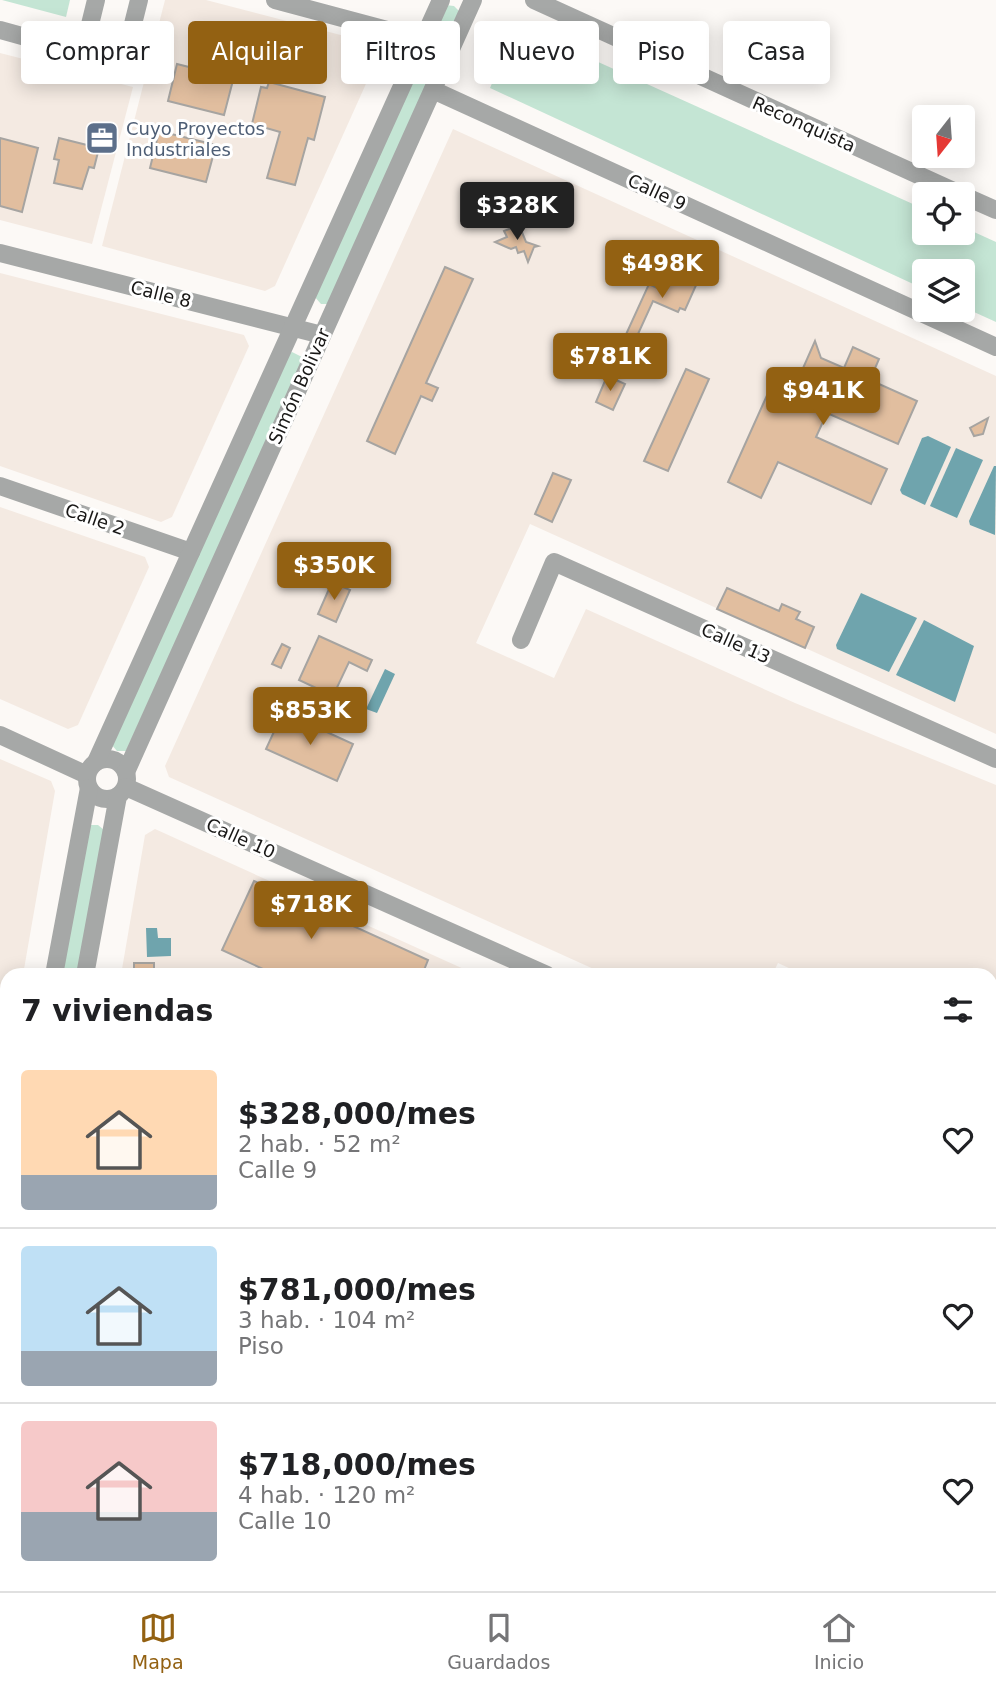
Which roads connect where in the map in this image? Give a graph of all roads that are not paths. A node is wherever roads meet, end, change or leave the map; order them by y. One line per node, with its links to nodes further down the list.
1 (96, 0): 7 (street)
2 (139, 0): 8 (street)
3 (275, 0): 9 (street)
4 (441, 0): 10 (street, Simón Bolivar)
5 (473, 0): 11 (street, Simón Bolivar)
6 (534, 0): 17 (street, Reconquista)
7 (91, 21)
8 (134, 21)
9 (353, 21)
10 (431, 21)
11 (460, 29)
12 (0, 30): 13 (street)
13 (21, 36)
14 (403, 84): 21 (street, Simón Bolivar)
15 (436, 84): 16 (street, Simón Bolivar)
16 (433, 90): 22 (street, Simón Bolivar); 23 (street, Calle 9)
17 (933, 182)
18 (975, 201): 19 (street, Reconquista)
19 (996, 211)
20 (0, 253): 21 (street, Calle 8)
21 (292, 328): 22 (street, Calle 8); 25 (street, Simón Bolivar)
22 (322, 335): 30 (street, Simón Bolivar)
23 (996, 347)
24 (0, 486): 25 (street, Calle 2)
25 (191, 552): 29 (street, Simón Bolivar)
26 (521, 640): 28 (street, Calle 13)
27 (0, 736): 29 (street)
28 (996, 759)
29 (91, 775): 30 (street); 30 (street); 31 (street, Simón Bolivar)
30 (123, 785): 32 (street, Simón Bolivar); 33 (street, Calle 10)
31 (55, 968)
32 (86, 968)
33 (531, 968)

